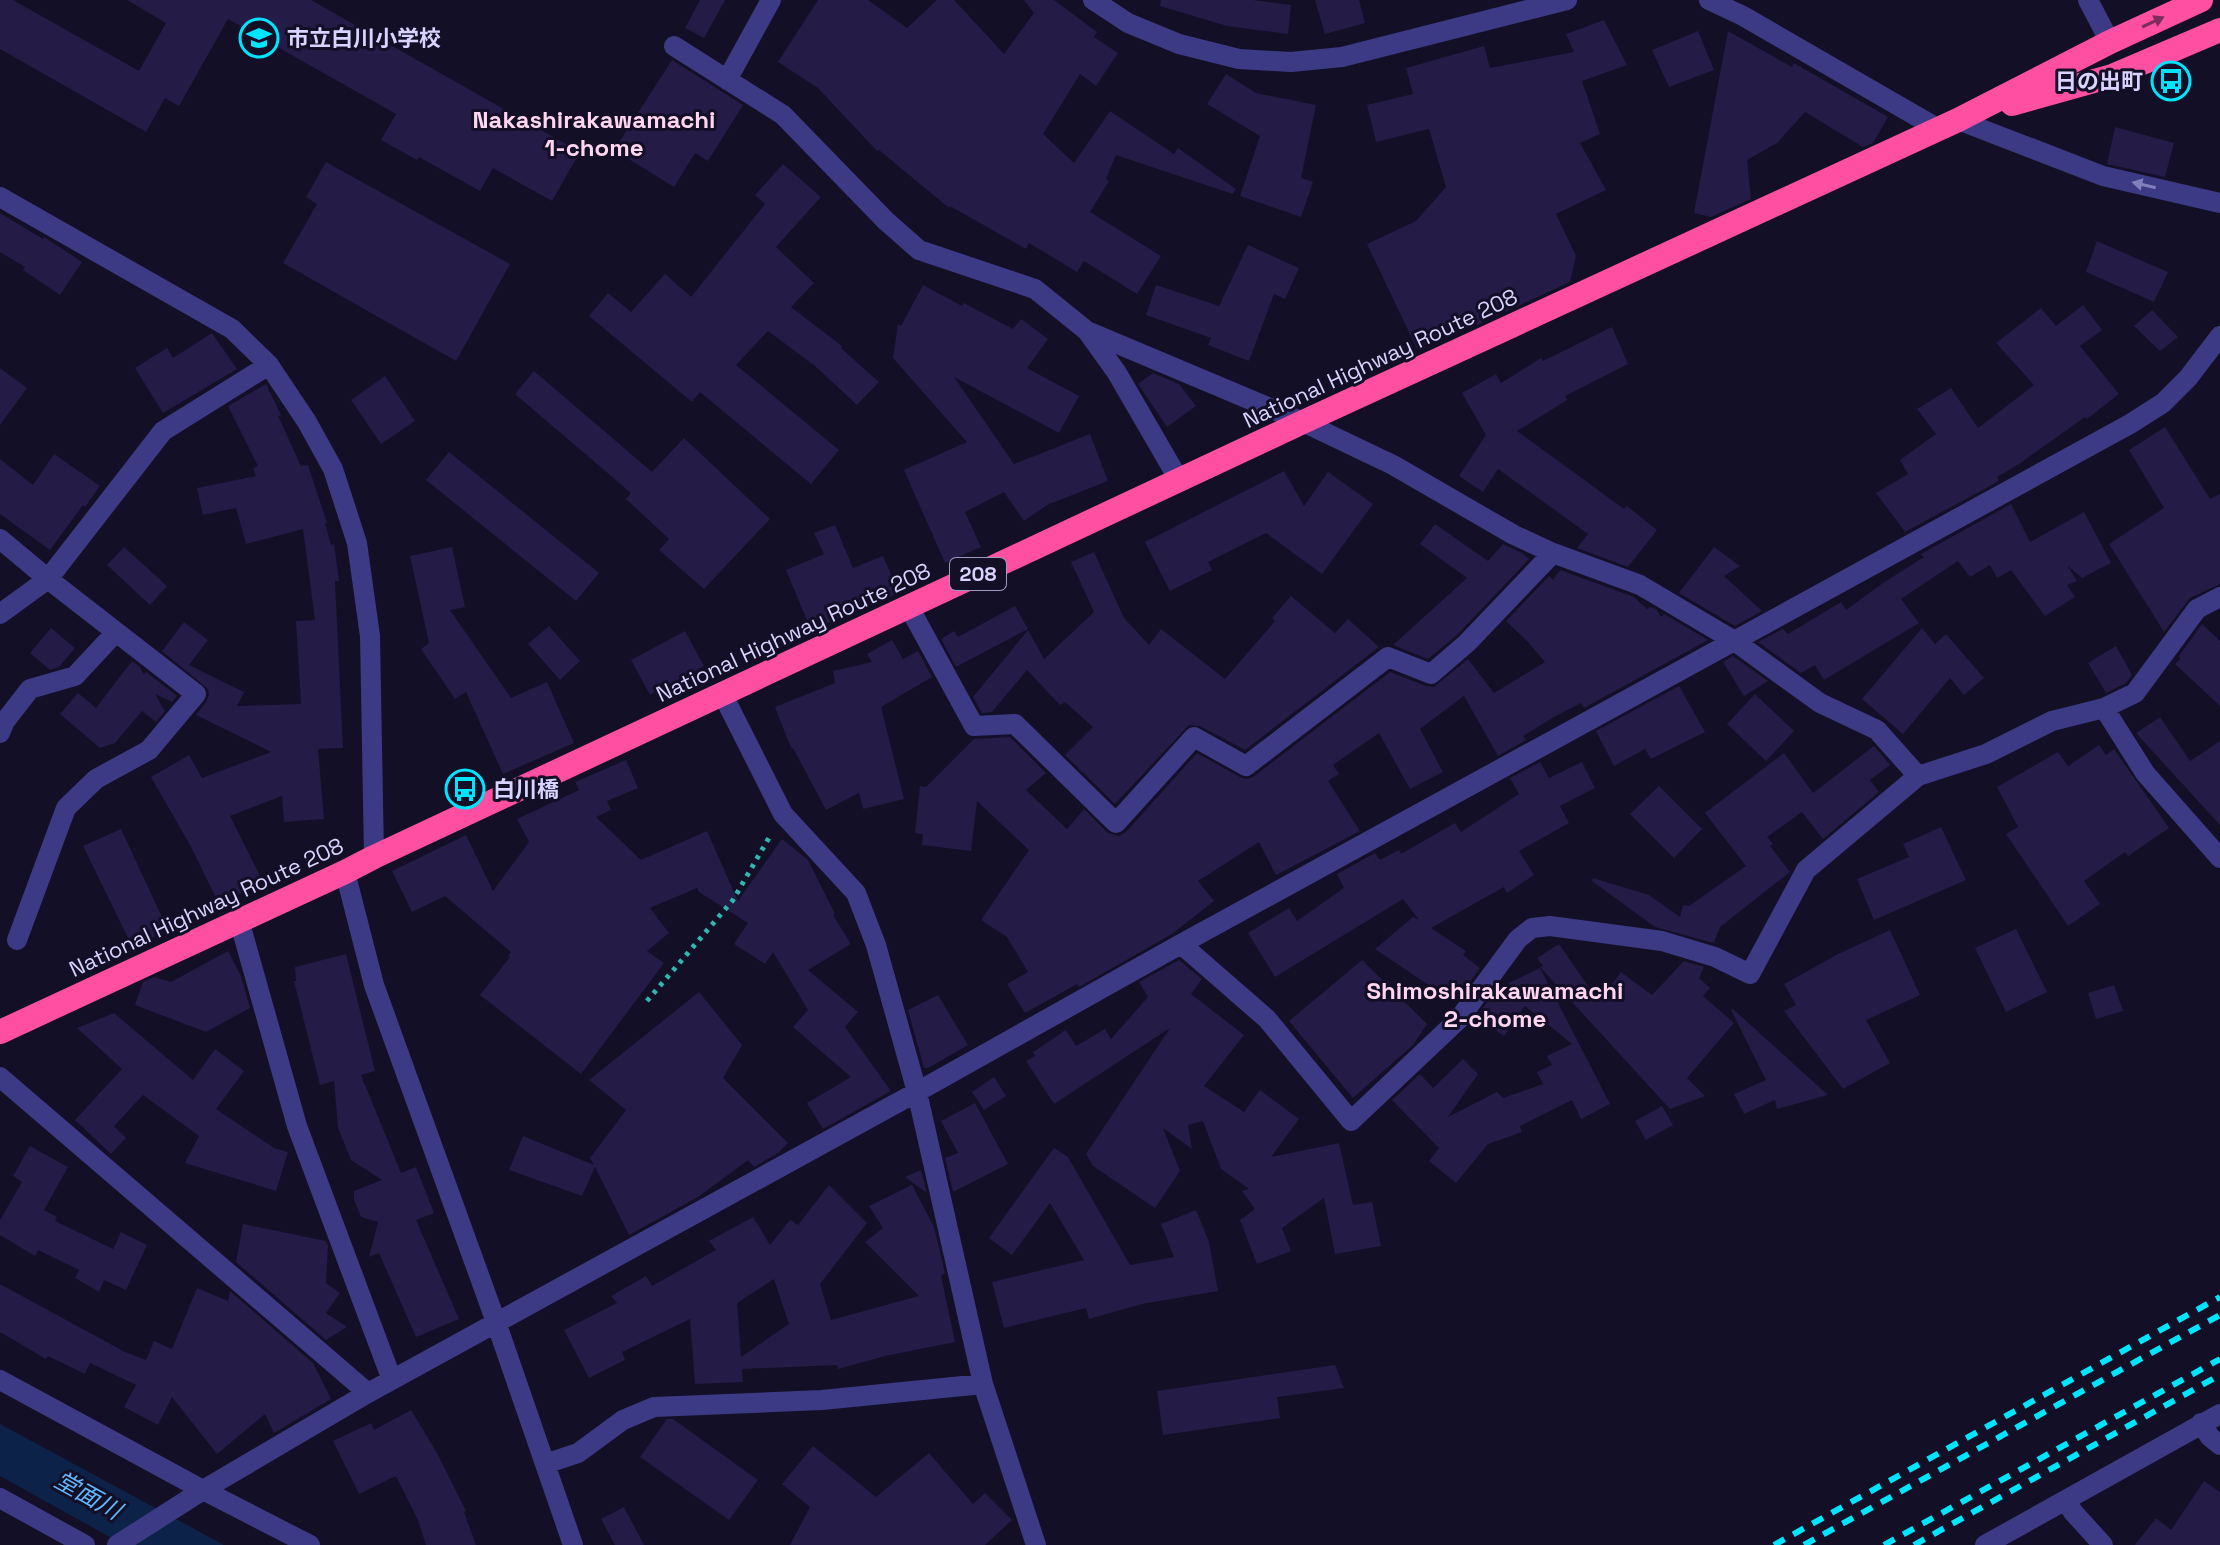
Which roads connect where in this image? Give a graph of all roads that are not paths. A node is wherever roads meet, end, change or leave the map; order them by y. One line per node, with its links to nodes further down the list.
1 (771, 0): 10 (street)
2 (1093, 0): 3 (street)
3 (1567, 0)
4 (1709, 0): 11 (street)
5 (2088, 0): 8 (street)
6 (2201, 0): 8 (highway, National Highway Route 208 / 208, one-way to 6)
7 (2220, 30): 11 (highway, National Highway Route 208 / 208)
8 (2110, 42): 11 (highway, National Highway Route 208 / 208)
9 (674, 46): 10 (street)
10 (727, 80): 14 (street)
11 (1948, 124): 13 (street, one-way to 11); 17 (highway, National Highway Route 208 / 208)
12 (0, 197): 16 (street)
13 (2220, 203)
14 (1087, 331): 17 (street); 18 (street)
15 (2220, 336): 26 (street)
16 (269, 365): 21 (street); 31 (street)
17 (1303, 422): 18 (highway, National Highway Route 208 / 208); 20 (street)
18 (1179, 480): 23 (highway, National Highway Route 208 / 208)
19 (0, 539): 21 (street)
20 (1553, 553): 23 (street); 26 (street)
21 (48, 579): 24 (street); 25 (street)
22 (2220, 597): 28 (street)
23 (909, 607): 27 (highway, National Highway Route 208 / 208)
24 (0, 614)
25 (116, 632): 29 (street); 35 (street)
26 (1733, 640): 30 (street); 36 (street)
27 (722, 693): 31 (highway, National Highway Route 208 / 208); 39 (street)
28 (2104, 708): 30 (street); 32 (street)
29 (0, 733)
30 (1918, 776): 36 (street)
31 (374, 857): 33 (highway, National Highway Route 208 / 208)
32 (2220, 858)
33 (345, 872): 34 (highway, National Highway Route 208 / 208); 40 (street)
34 (239, 920): 37 (highway, National Highway Route 208 / 208); 42 (street)
35 (17, 940)
36 (1181, 944): 39 (street)
37 (0, 1032)
38 (0, 1077): 44 (street)
39 (917, 1092): 40 (street); 43 (street)
40 (496, 1322): 42 (street); 47 (street)
41 (0, 1380): 48 (street)
42 (392, 1380): 44 (street)
43 (983, 1384): 47 (street); 55 (street)
44 (368, 1393): 48 (street)
45 (2211, 1419): 46 (street); 50 (street)
46 (2220, 1445)
47 (545, 1464): 54 (street)
48 (203, 1490): 52 (street); 53 (street)
49 (0, 1498): 51 (street)
50 (2066, 1500): 56 (street); 57 (street)
51 (85, 1545)
52 (117, 1545)
53 (310, 1545)
54 (573, 1545)
55 (1036, 1545)
56 (1985, 1545)
57 (2103, 1545)

